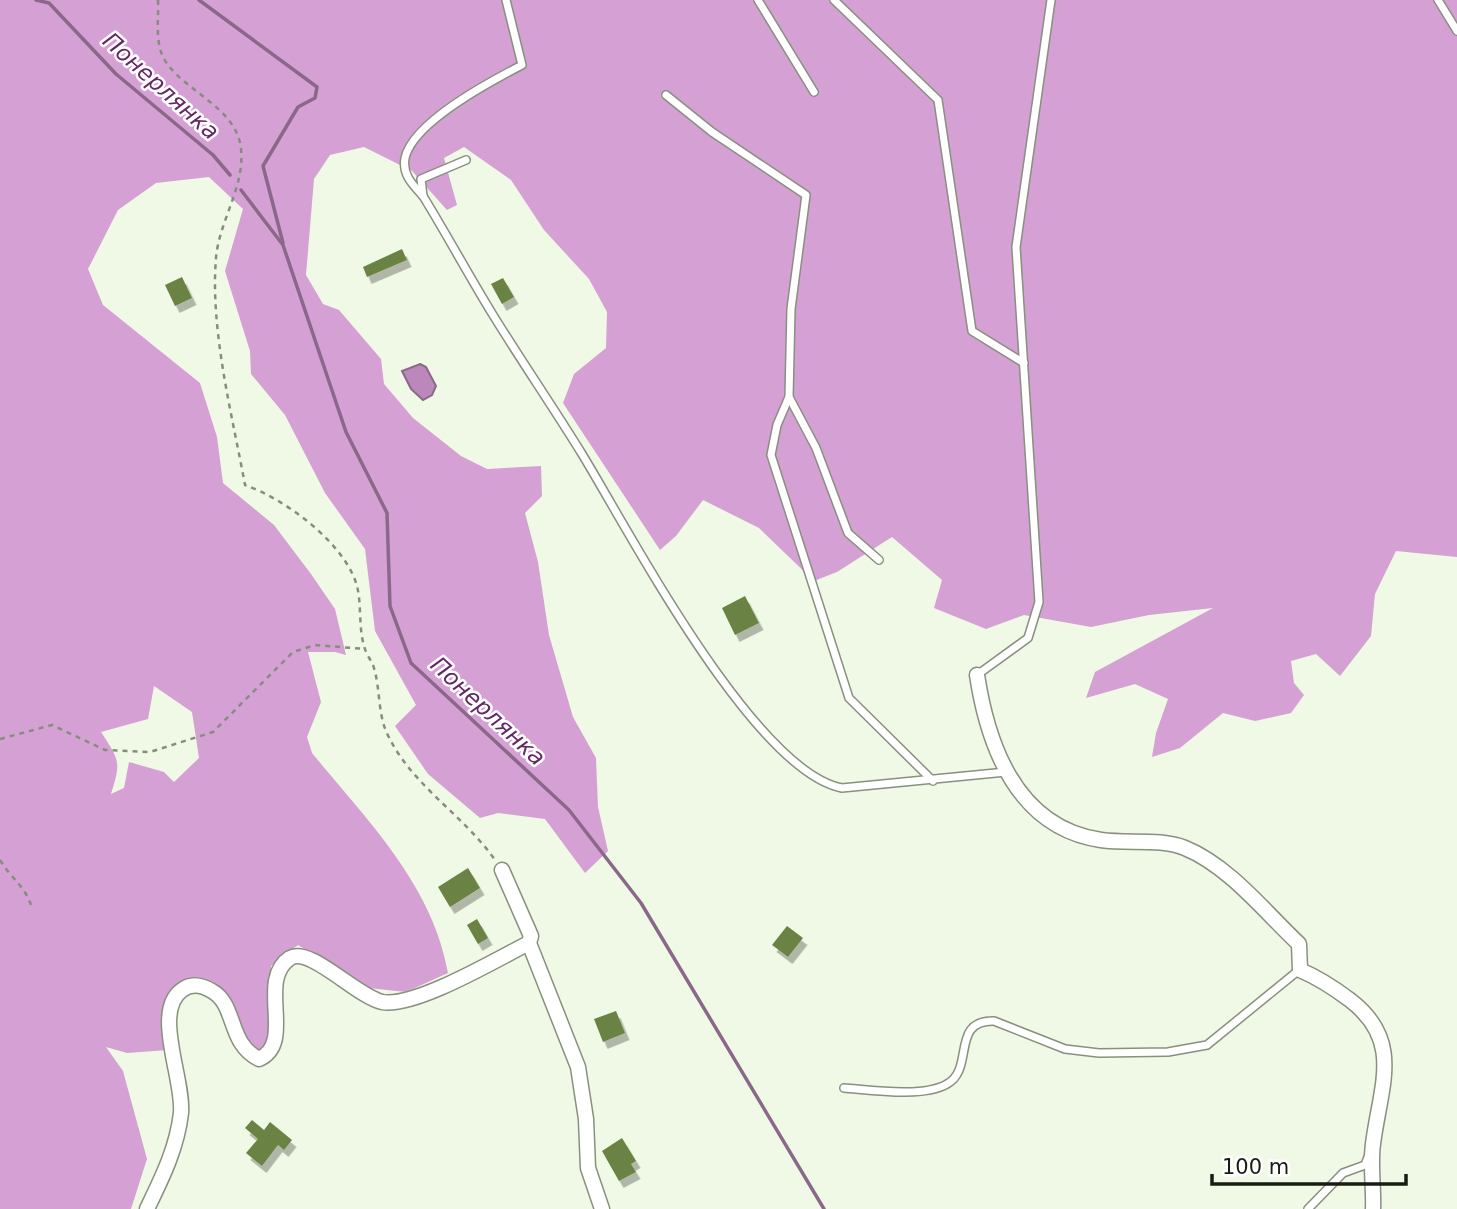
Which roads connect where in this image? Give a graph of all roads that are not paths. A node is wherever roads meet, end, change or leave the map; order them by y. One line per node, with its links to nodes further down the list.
1 (506, 0): 10 (lane)
2 (758, 0): 7 (lane)
3 (834, 0): 11 (lane)
4 (1051, 0): 11 (lane)
5 (1438, 0): 6 (lane)
6 (1457, 31)
7 (814, 92)
8 (667, 95): 12 (lane)
9 (466, 160): 10 (lane)
10 (423, 196): 16 (lane)
11 (1024, 363): 14 (lane)
12 (789, 397): 13 (lane); 16 (lane)
13 (879, 560)
14 (977, 675): 15 (street)
15 (1006, 772): 16 (lane); 19 (street)
16 (933, 781)
17 (502, 870): 18 (street)
18 (529, 943): 22 (street); 23 (street)
19 (1300, 970): 20 (lane); 21 (street)
20 (844, 1088)
21 (1373, 1147): 24 (lane); 25 (street)
22 (147, 1209)
23 (603, 1209)
24 (1308, 1209)
25 (1373, 1209)

